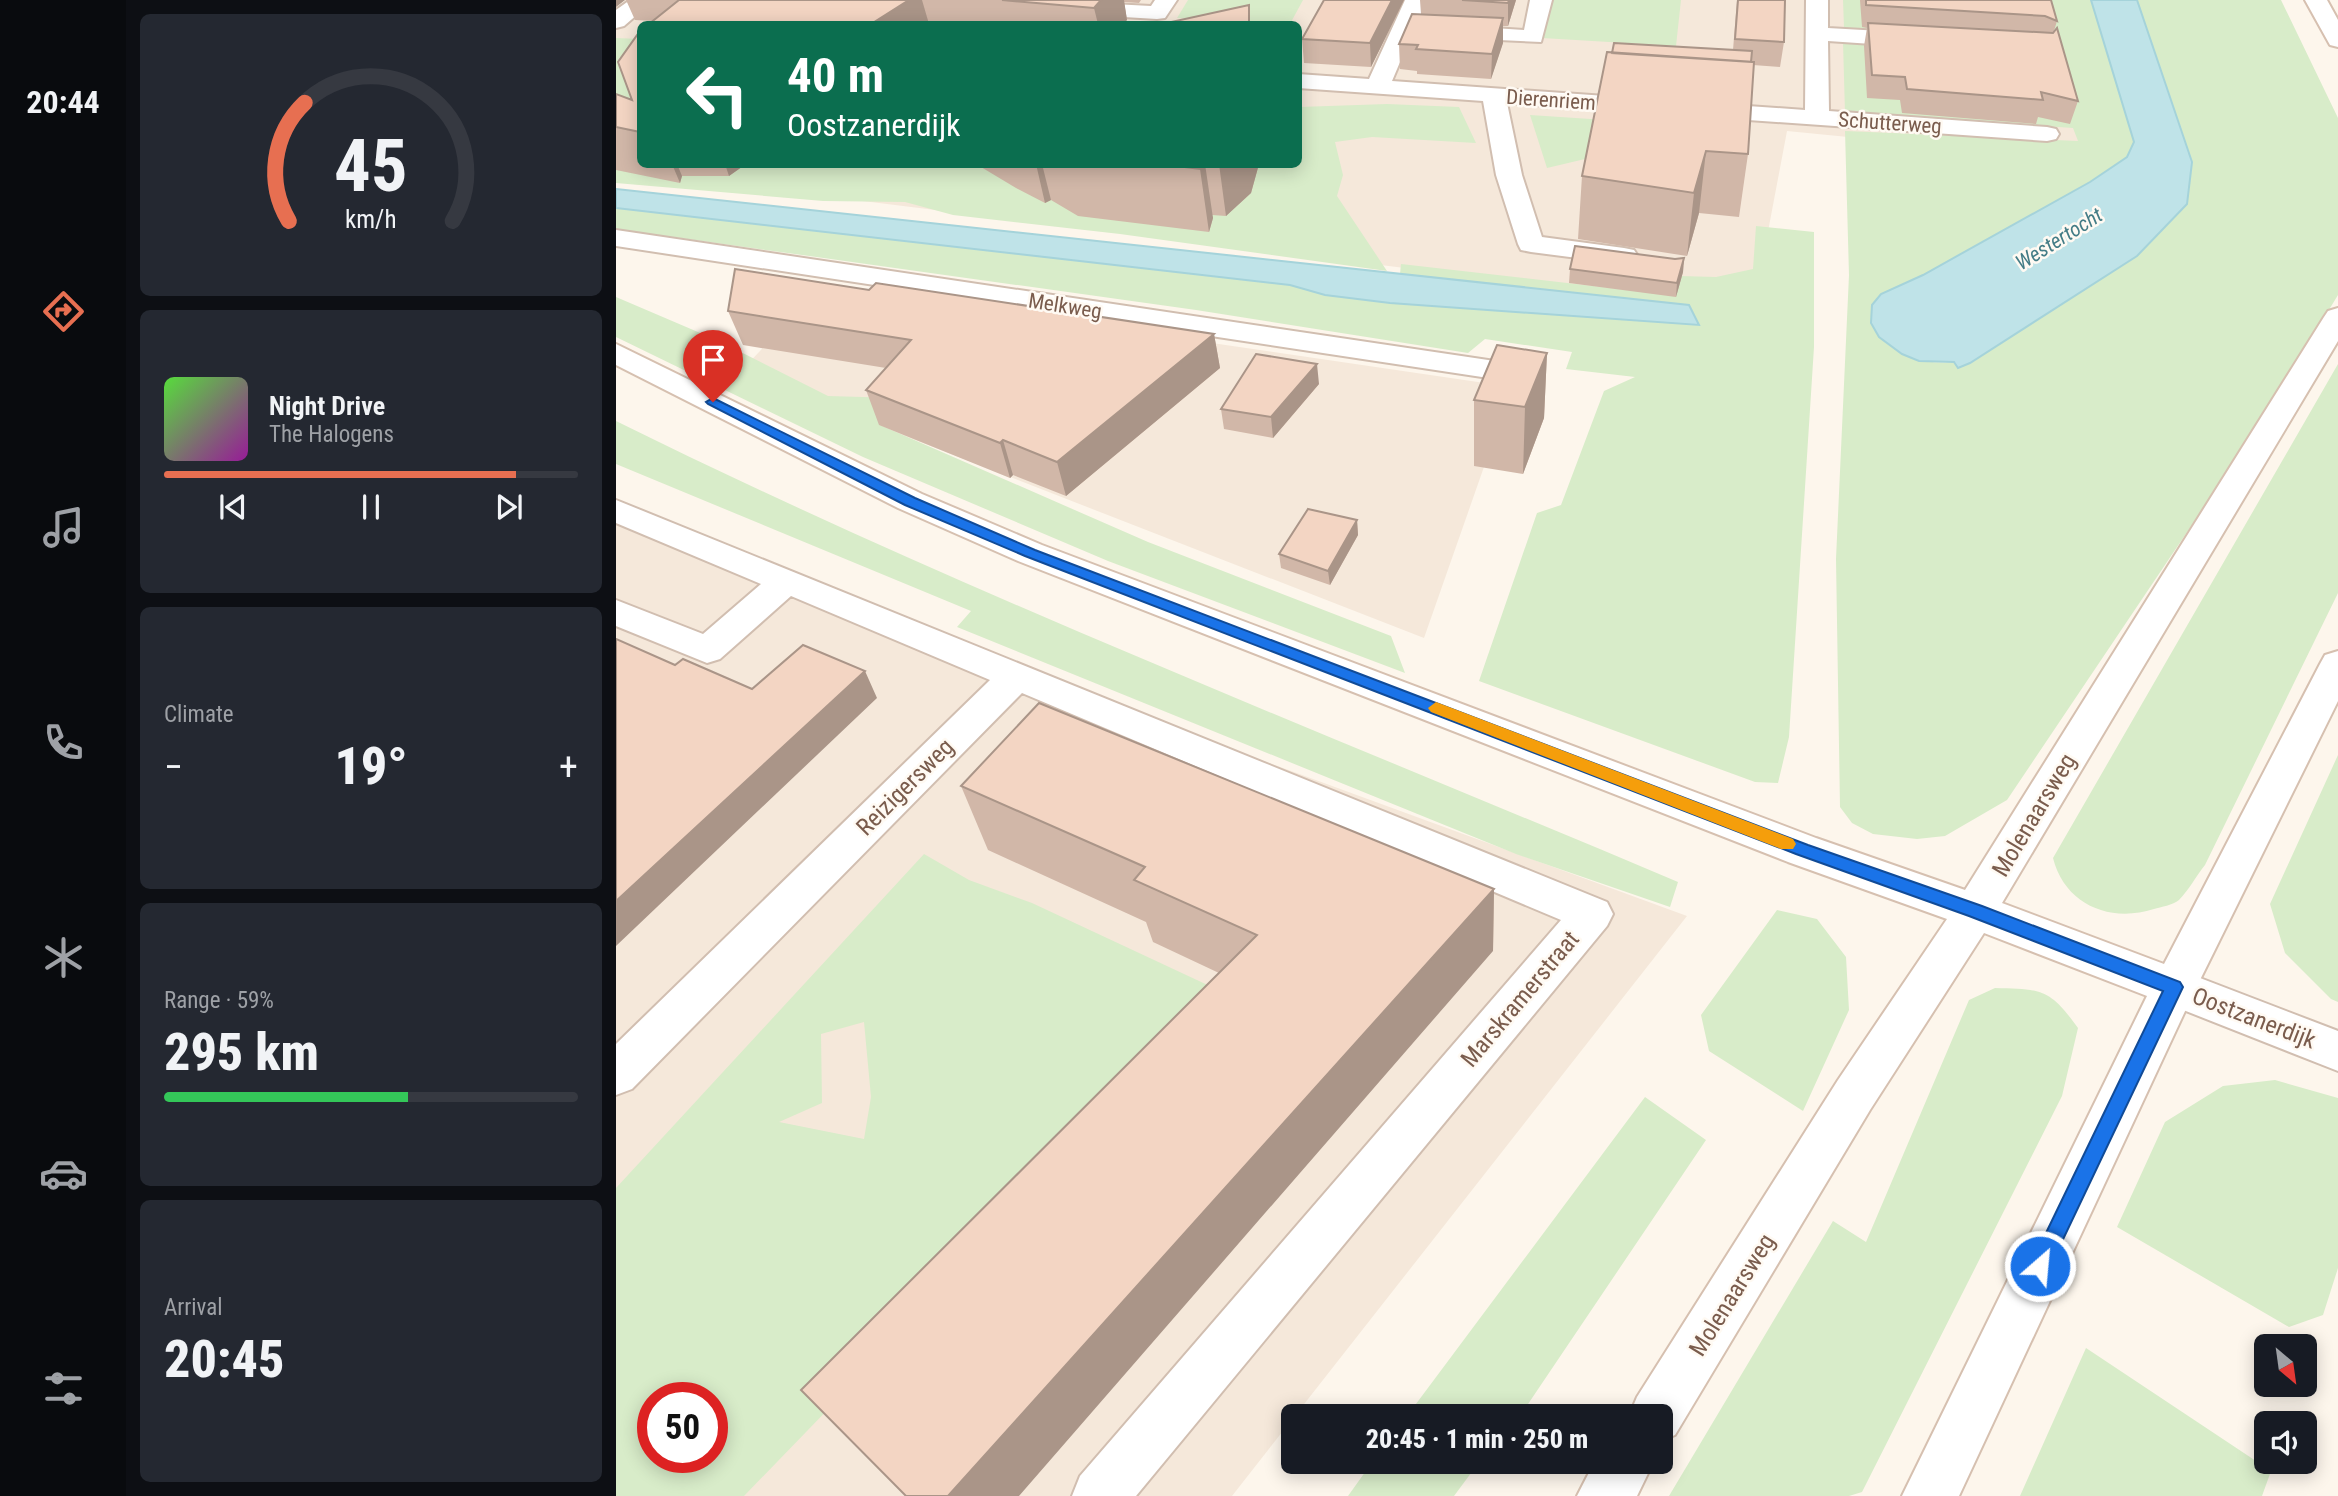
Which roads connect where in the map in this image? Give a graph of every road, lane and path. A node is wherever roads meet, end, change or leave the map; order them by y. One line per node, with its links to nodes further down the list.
1 (643, 0): 8 (street)
2 (1166, 0): 7 (street)
3 (1416, 0): 9 (street)
4 (1541, 0): 9 (street)
5 (1816, 0): 12 (street, Schutterweg)
6 (2316, 0): 13 (street)
7 (1052, 6)
8 (616, 21)
9 (1403, 29): 16 (street)
10 (616, 33): 11 (street)
11 (637, 34)
12 (1816, 34): 14 (street); 18 (street, Schutterweg)
13 (2338, 40)
14 (1941, 42)
15 (1302, 81): 16 (street, Dierenriem)
16 (1378, 86): 17 (street, Dierenriem)
17 (1494, 96): 18 (street, Dierenriem); 21 (street, Dierenriem)
18 (1817, 118): 19 (street, Schutterweg)
19 (2047, 134)
20 (616, 238): 24 (street, Melkweg)
21 (1648, 259)
22 (2338, 317): 30 (street, Molenaarsweg)
23 (616, 353): 30 (street, Oostzanerdijk)
24 (1515, 373)
25 (616, 511): 26 (street)
26 (785, 582): 27 (street); 29 (street)
27 (616, 612)
28 (2338, 664): 31 (street)
29 (1017, 676): 33 (street, Reizigersweg); 36 (street, Marskramerstraat)
30 (1975, 911): 31 (street, Oostzanerdijk); 34 (street, Molenaarsweg)
31 (2174, 987): 32 (street, Oostzanerdijk); 38 (street)
32 (2338, 1051)
33 (616, 1074)
34 (1663, 1404)
35 (1619, 1474): 37 (street)
36 (1100, 1496)
37 (1605, 1496)
38 (1930, 1496)

